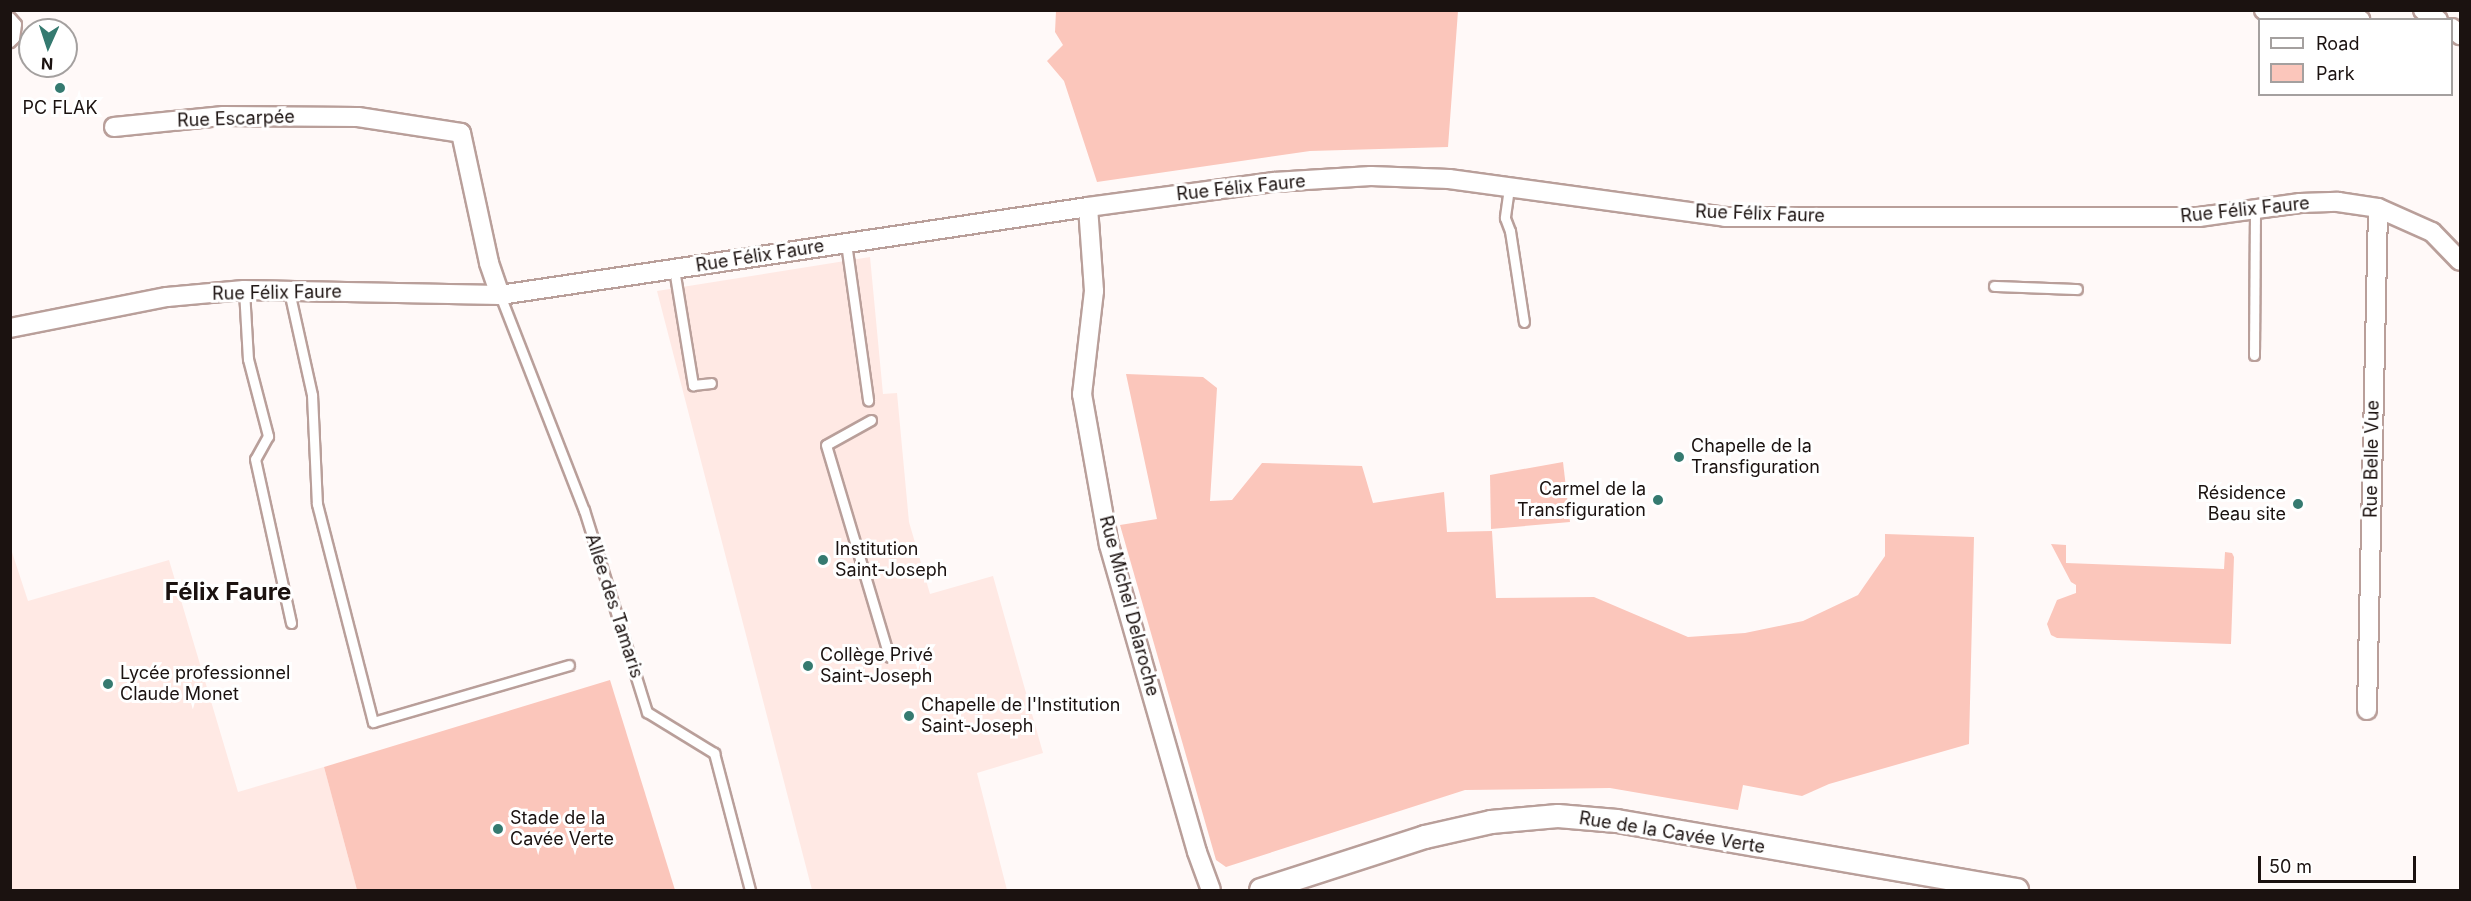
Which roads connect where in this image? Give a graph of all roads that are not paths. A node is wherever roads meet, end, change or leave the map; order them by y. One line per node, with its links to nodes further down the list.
1 (2264, 10): 3 (street)
2 (10, 17): 4 (lane)
3 (2341, 18)
4 (10, 42)
5 (114, 127): 17 (street, Rue Escarpée)
6 (1509, 188): 7 (street, Rue Félix Faure); 9 (street, Rue Félix Faure); 18 (lane)
7 (1088, 207): 10 (street, Rue Félix Faure); 29 (street, Rue Michel Delaroche)
8 (2378, 208): 9 (street, Rue Félix Faure); 11 (street, Rue Félix Faure); 27 (street, Rue Belle Vue)
9 (2255, 209): 20 (lane)
10 (846, 243): 12 (street, Rue Félix Faure); 22 (lane)
11 (2460, 261)
12 (674, 269): 17 (street, Rue Félix Faure); 21 (lane)
13 (1994, 286): 14 (lane)
14 (2077, 289)
15 (244, 290): 16 (street, Rue Félix Faure); 19 (street, Rue Félix Faure); 24 (lane)
16 (289, 291): 17 (street, Rue Félix Faure); 26 (lane)
17 (500, 295): 28 (lane, Allée des Tamaris)
18 (1524, 322)
19 (10, 328)
20 (2254, 355)
21 (711, 383)
22 (868, 400)
23 (871, 420): 25 (lane)
24 (291, 623)
25 (889, 657)
26 (569, 665)
27 (2367, 710)
28 (750, 891)
29 (1211, 891)
30 (1261, 891): 31 (street, Rue de la Cavée Verte)
31 (2017, 891)

